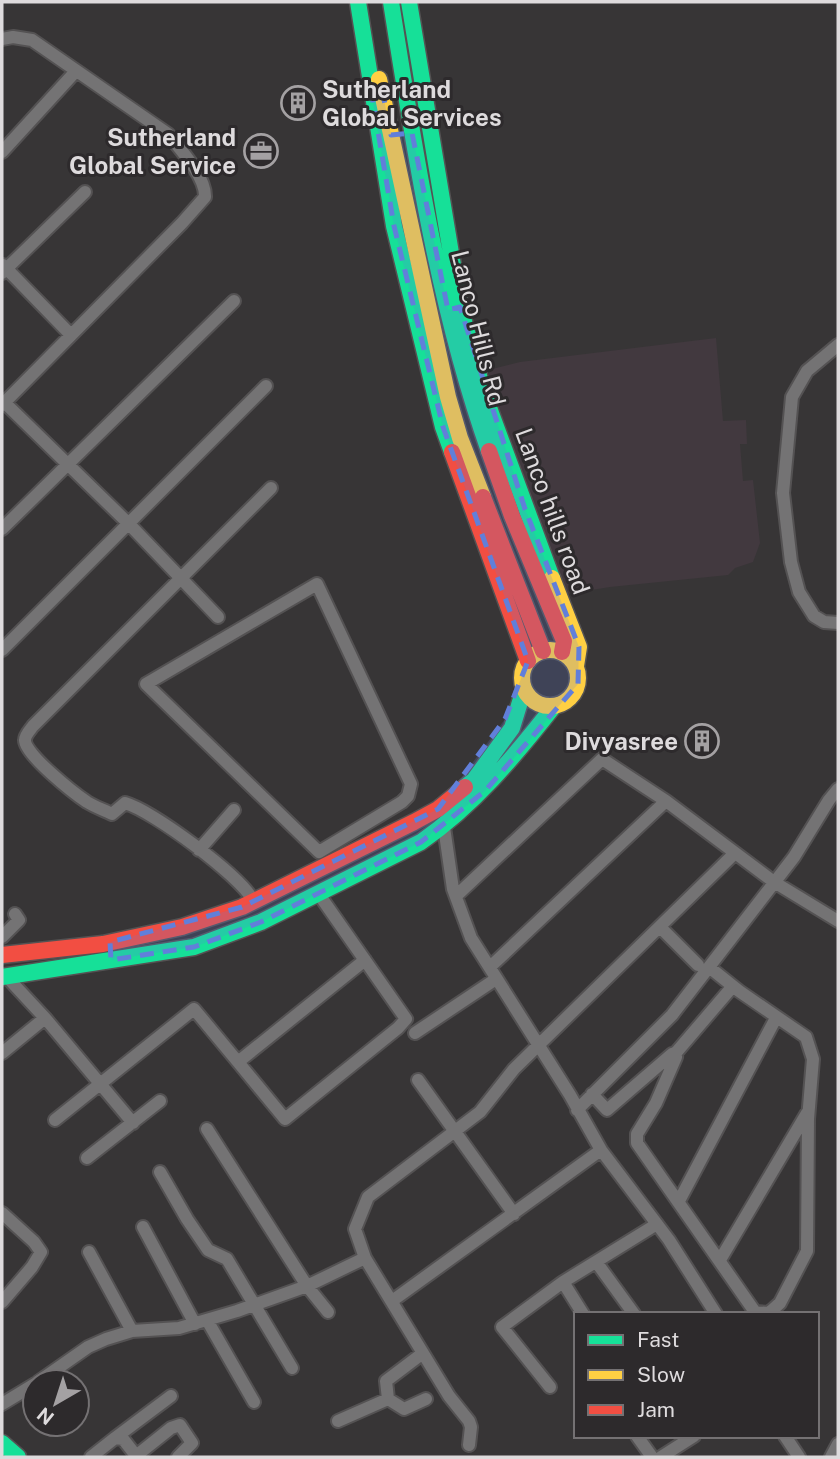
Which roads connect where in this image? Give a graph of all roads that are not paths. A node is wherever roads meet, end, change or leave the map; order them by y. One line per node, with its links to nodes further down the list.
1 (358, 2): 7 (main road)
2 (369, 2): 7 (main road, Lanco Hills Rd)
3 (391, 2): 8 (main road, Lanco Hills Rd)
4 (409, 2): 14 (main road)
5 (2, 38): 6 (street)
6 (76, 71): 10 (street); 15 (street)
7 (376, 90): 9 (main road, Lanco Hills Rd); 18 (main road)
8 (412, 133): 9 (main road); 14 (main road, Lanco Hills Rd)
9 (391, 135): 18 (main road, Lanco Hills Rd)
10 (2, 152)
11 (85, 192): 12 (street)
12 (3, 268): 15 (street)
13 (234, 300): 20 (street)
14 (454, 309): 22 (main road, Lanco Hills Rd)
15 (71, 335): 19 (street)
16 (838, 345): 27 (street)
17 (266, 386): 23 (street)
18 (442, 398): 29 (main road, Lanco Hills Rd); 32 (main road)
19 (3, 403): 20 (street)
20 (68, 464): 23 (street); 24 (street)
21 (271, 488): 25 (street)
22 (518, 512): 30 (main road, Lanco Hills Rd); 31 (main road, Lanco hills road)
23 (129, 524): 25 (street); 28 (street)
24 (2, 529)
25 (178, 579): 26 (street); 41 (street)
26 (218, 617)
27 (838, 623)
28 (2, 650)
29 (543, 650): 30 (main road); 32 (main road)
30 (562, 652): 31 (main road)
31 (576, 666): 33 (main road)
32 (525, 674): 33 (main road); 40 (main road)
33 (554, 706): 38 (main road)
34 (838, 789): 43 (street)
35 (666, 800): 42 (street); 45 (street); 56 (street)
36 (234, 810): 41 (street)
37 (369, 822): 39 (street); 39 (street); 40 (street)
38 (444, 827): 44 (main road); 45 (street)
39 (356, 830): 40 (street)
40 (372, 843): 46 (main road)
41 (199, 850): 46 (street)
42 (735, 853): 43 (street); 49 (street)
43 (774, 883): 48 (street); 55 (street)
44 (318, 893): 53 (main road); 54 (street)
45 (456, 896): 56 (street)
46 (253, 900): 51 (main road)
47 (15, 914): 50 (street)
48 (838, 921)
49 (660, 927): 55 (street); 62 (street)
50 (2, 937)
51 (110, 942): 52 (main road); 53 (main road)
52 (2, 955)
53 (111, 960): 57 (main road)
54 (365, 960): 65 (street); 65 (street)
55 (704, 966): 58 (street); 68 (street)
56 (493, 973): 61 (street); 62 (street)
57 (4, 977): 59 (street)
58 (733, 986): 60 (street); 64 (street)
59 (45, 1018): 63 (street); 67 (street)
60 (776, 1018): 71 (street); 79 (street)
61 (415, 1033)
62 (540, 1046): 70 (street); 75 (street)
63 (2, 1053)
64 (674, 1055): 68 (street); 79 (street)
65 (238, 1062): 67 (street)
66 (418, 1080): 75 (street)
67 (100, 1084): 72 (street); 73 (street)
68 (593, 1094): 70 (street)
69 (160, 1101): 73 (street)
70 (577, 1110): 76 (street)
71 (809, 1110): 86 (street); 98 (street)
72 (55, 1120)
73 (132, 1123): 77 (street)
74 (207, 1129): 89 (street)
75 (455, 1133): 81 (street); 85 (street)
76 (601, 1150): 81 (street); 82 (street)
77 (88, 1158)
78 (160, 1171): 92 (street)
79 (678, 1201): 86 (street)
80 (2, 1213): 91 (street)
81 (514, 1214): 90 (street)
82 (657, 1224): 87 (street); 96 (street)
83 (142, 1227): 99 (street)
84 (89, 1252): 100 (street)
85 (365, 1258): 89 (street); 90 (street)
86 (720, 1260): 97 (street)
87 (597, 1263): 88 (street); 95 (street)
88 (563, 1282): 94 (street); 104 (street)
89 (307, 1286): 92 (street); 93 (street)
90 (392, 1301): 101 (street)
91 (2, 1302)
92 (254, 1305): 99 (street); 103 (street)
93 (328, 1312)
94 (582, 1312)
95 (633, 1312)
96 (715, 1312)
97 (755, 1312)
98 (770, 1312)
99 (201, 1322): 100 (street); 109 (street)
100 (132, 1331): 102 (street)
101 (424, 1353): 107 (street); 117 (street)
102 (58, 1368)
103 (292, 1368)
104 (550, 1387)
105 (21, 1393): 110 (street)
106 (171, 1396): 112 (street)
107 (388, 1399): 108 (street); 111 (street)
108 (426, 1399)
109 (254, 1402)
110 (2, 1404)
111 (338, 1422)
112 (115, 1438): 120 (street); 121 (street)
113 (638, 1438): 123 (street)
114 (691, 1438): 124 (street)
115 (786, 1438): 125 (street)
116 (2, 1443): 119 (main road)
117 (469, 1444)
118 (838, 1444): 126 (street)
119 (18, 1457)
120 (91, 1457)
121 (136, 1457): 122 (street)
122 (178, 1457)
123 (652, 1457)
124 (661, 1457)
125 (799, 1457)
126 (831, 1457)

